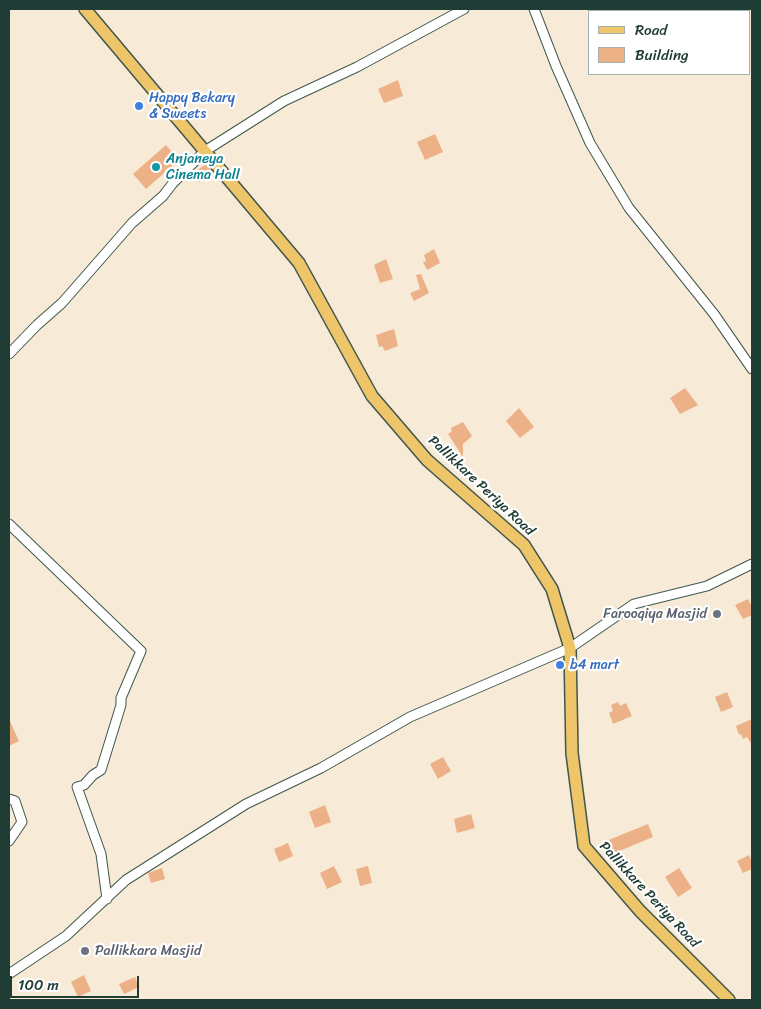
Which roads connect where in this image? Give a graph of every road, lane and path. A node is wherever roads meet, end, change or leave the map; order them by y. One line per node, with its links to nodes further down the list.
1 (85, 9): 4 (main road, Pallikkare Periya Road)
2 (464, 9): 4 (street)
3 (534, 9): 6 (street)
4 (206, 152): 5 (street); 9 (main road, Pallikkare Periya Road)
5 (9, 354)
6 (752, 369)
7 (9, 524): 12 (street)
8 (752, 564): 9 (street)
9 (570, 648): 12 (street); 14 (main road, Pallikkare Periya Road)
10 (9, 799): 11 (street)
11 (9, 841)
12 (107, 899): 13 (street)
13 (9, 974)
14 (723, 999)

